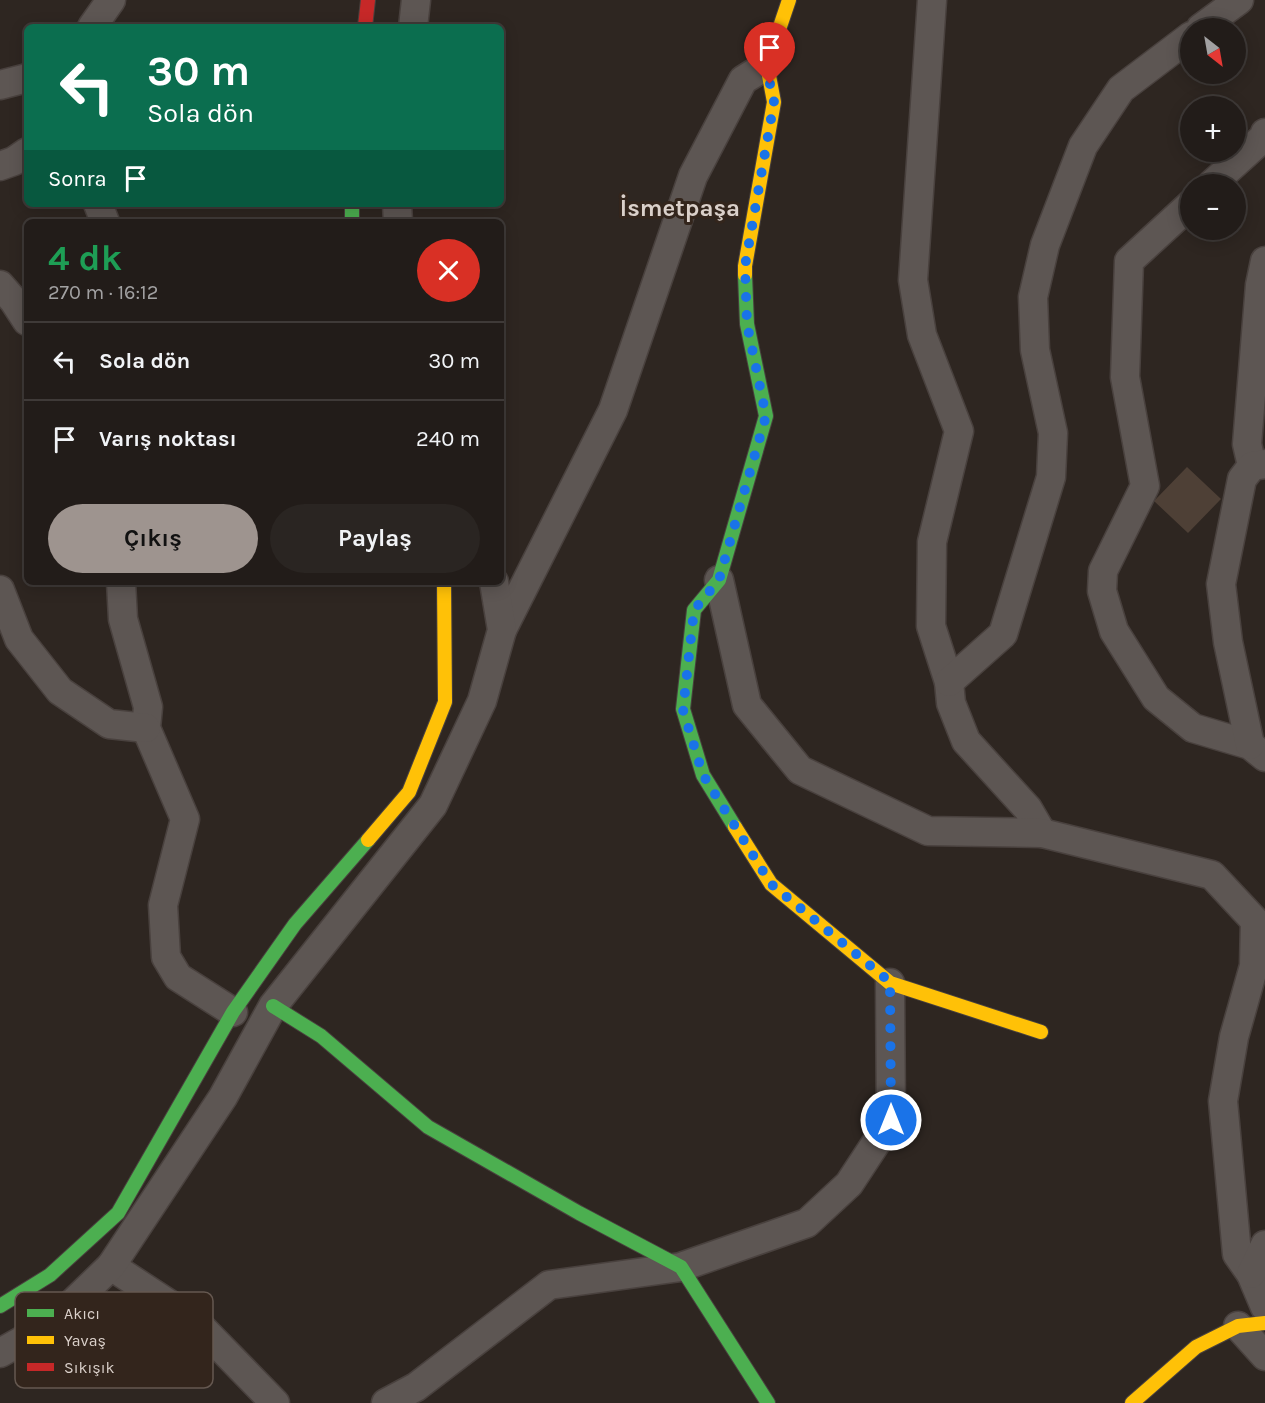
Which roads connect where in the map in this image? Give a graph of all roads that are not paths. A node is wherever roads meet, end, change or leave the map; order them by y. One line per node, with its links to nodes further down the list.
1 (111, 0): 8 (street)
2 (369, 0): 9 (street)
3 (416, 0): 10 (street)
4 (789, 0): 12 (street)
5 (932, 0): 30 (street)
6 (1239, 0): 7 (street)
7 (1215, 18)
8 (95, 24)
9 (365, 24)
10 (413, 24)
11 (1180, 44): 30 (street)
12 (767, 65): 24 (street); 29 (street)
13 (24, 79): 14 (street)
14 (0, 85)
15 (1264, 139): 18 (street)
16 (24, 154): 17 (street)
17 (0, 166)
18 (1224, 174)
19 (1180, 214): 32 (street)
20 (1265, 261): 23 (street)
21 (0, 285): 22 (street)
22 (24, 316)
23 (1258, 465): 32 (street)
24 (719, 580): 33 (street); 34 (street)
25 (121, 585): 31 (street)
26 (444, 585): 36 (street)
27 (495, 585): 29 (street)
28 (0, 590): 31 (street)
29 (502, 630): 35 (street)
30 (949, 682): 33 (street)
31 (146, 728): 36 (street)
32 (1258, 751)
33 (1042, 833): 41 (street)
34 (890, 982): 37 (street); 40 (street)
35 (273, 1005): 39 (street); 40 (street)
36 (233, 1012): 42 (street)
37 (1041, 1032)
38 (1265, 1245): 41 (street)
39 (111, 1266): 43 (street); 44 (street)
40 (681, 1267): 54 (street); 55 (street)
41 (1251, 1274): 47 (street)
42 (23, 1292)
43 (84, 1292)
44 (151, 1292)
45 (15, 1297): 46 (street)
46 (0, 1306)
47 (1265, 1307)
48 (1252, 1324): 52 (street); 56 (street)
49 (213, 1339): 53 (street)
50 (15, 1345): 51 (street)
51 (0, 1353)
52 (1265, 1356)
53 (275, 1403)
54 (386, 1403)
55 (768, 1403)
56 (1132, 1403)

